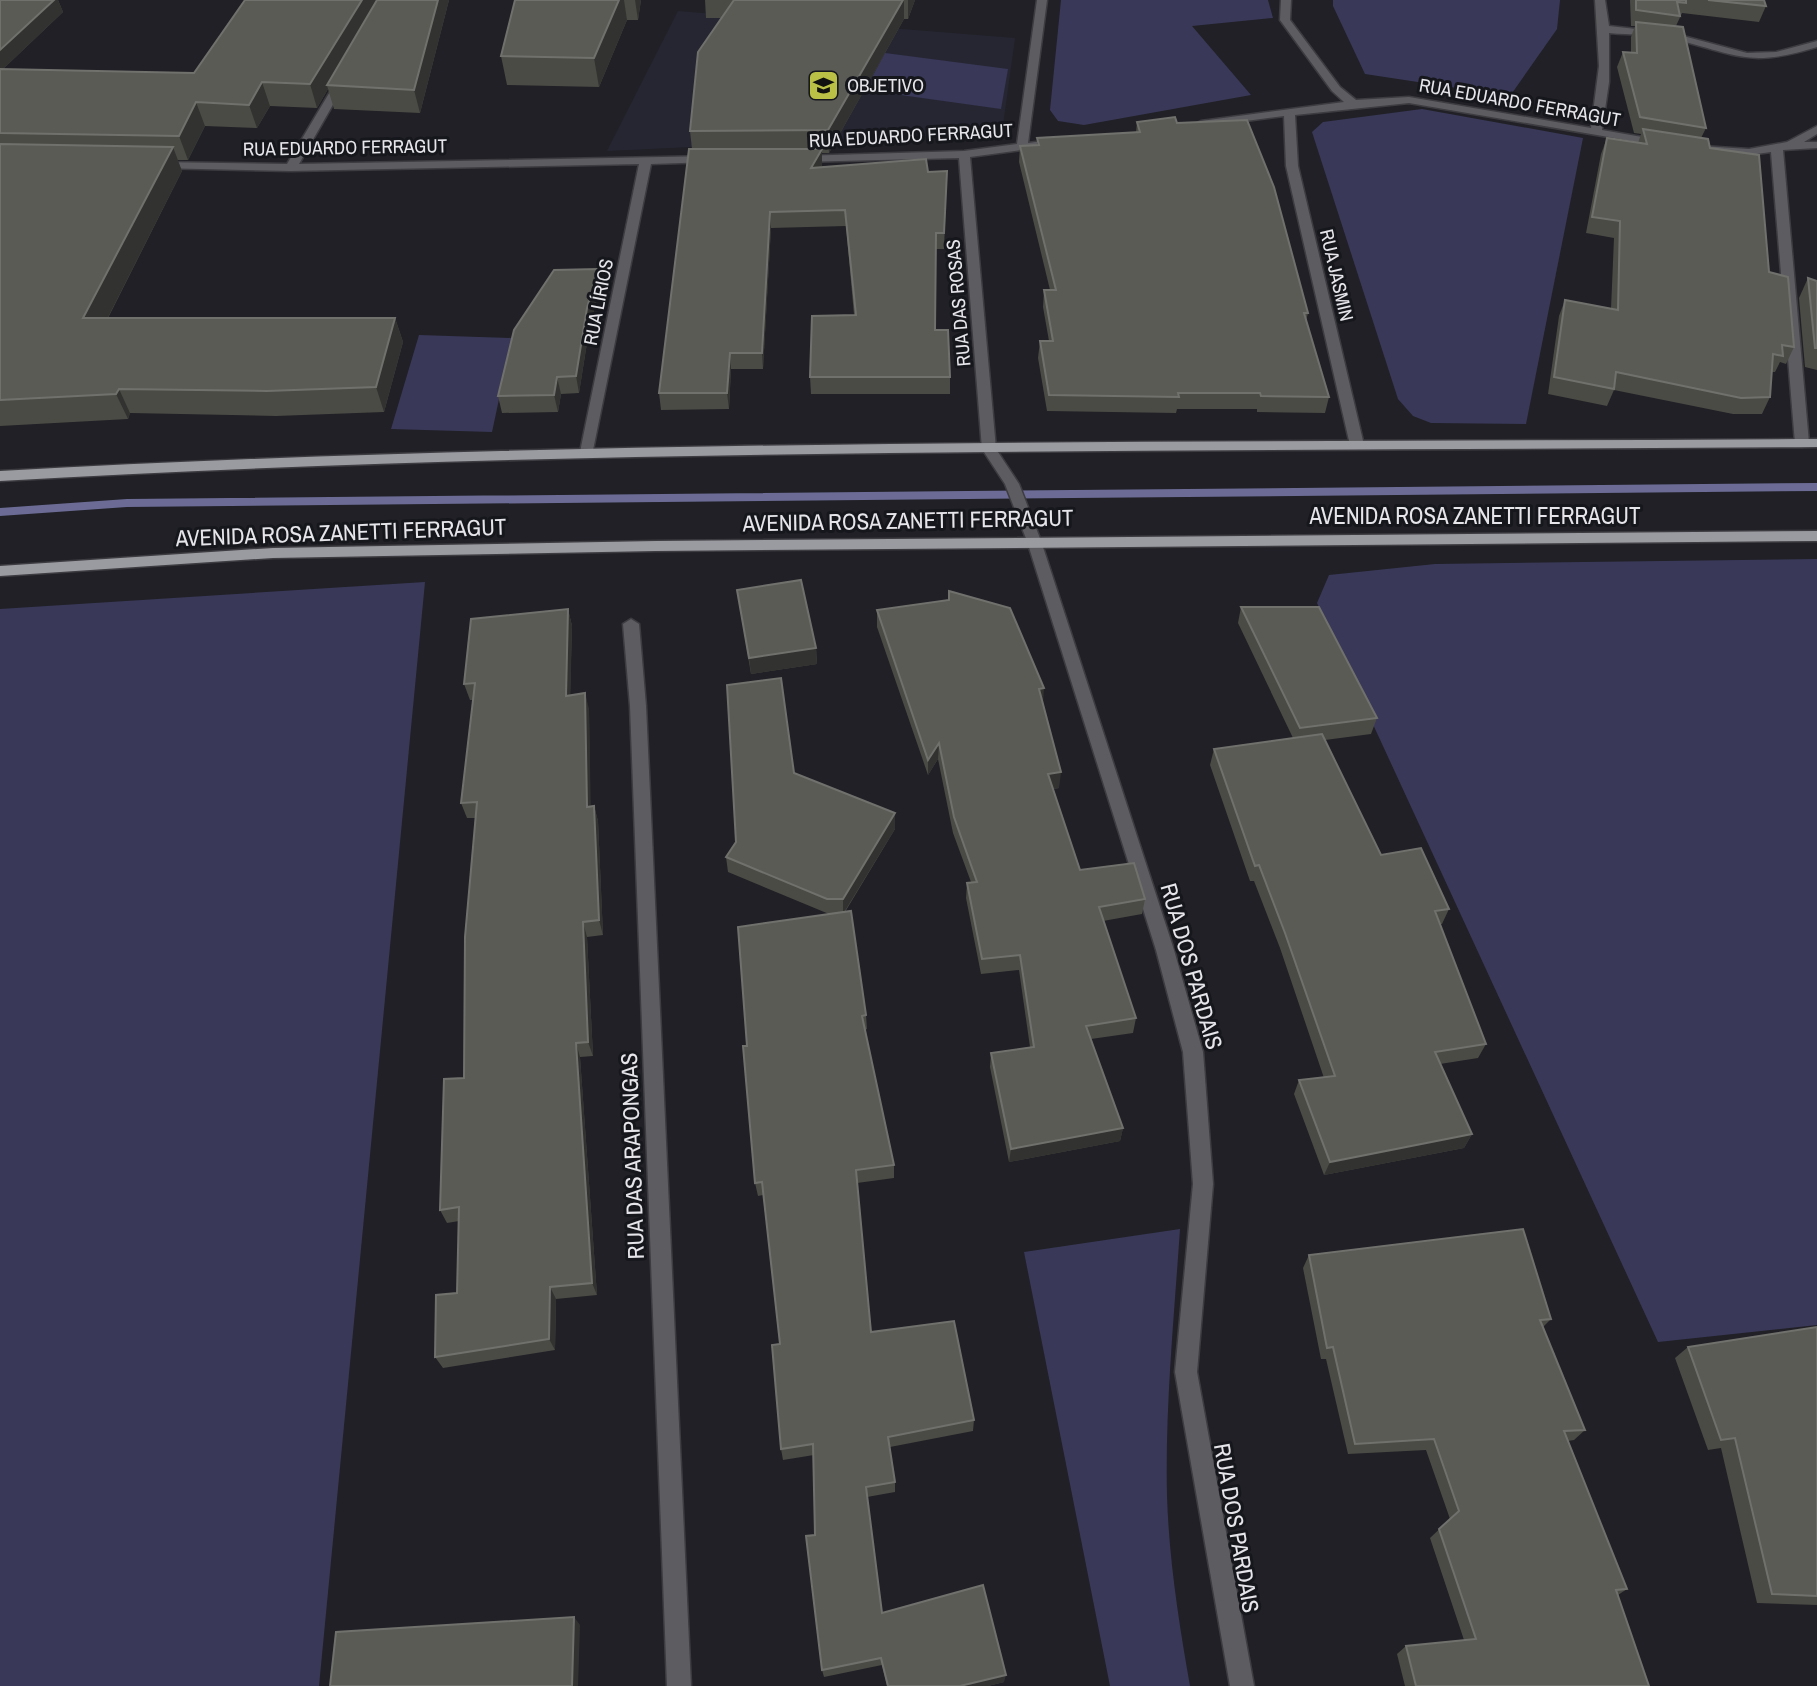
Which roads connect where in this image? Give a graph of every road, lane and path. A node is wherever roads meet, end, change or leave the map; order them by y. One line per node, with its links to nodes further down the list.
1 (1042, 0): 16 (street)
2 (1286, 0): 7 (street)
3 (1601, 0): 4 (street)
4 (1605, 29): 5 (street); 11 (street)
5 (1817, 44)
6 (346, 74): 24 (street)
7 (1353, 104): 8 (street, RUA EDUARDO FERRAGUT); 11 (street, RUA EDUARDO FERRAGUT)
8 (1289, 113): 9 (street, RUA EDUARDO FERRAGUT); 26 (street, RUA JASMIN)
9 (1182, 126)
10 (1817, 129): 14 (street)
11 (1596, 132): 13 (street, RUA EDUARDO FERRAGUT)
12 (1062, 142): 16 (street, RUA EDUARDO FERRAGUT)
13 (1670, 145)
14 (1790, 145): 15 (street); 18 (street)
15 (1817, 145)
16 (1022, 147): 19 (street, RUA EDUARDO FERRAGUT)
17 (1694, 149): 18 (street)
18 (1777, 149): 25 (street)
19 (964, 154): 22 (street, RUA EDUARDO FERRAGUT); 27 (street, RUA DAS ROSAS)
20 (646, 159): 21 (street, RUA EDUARDO FERRAGUT); 24 (street, RUA EDUARDO FERRAGUT); 28 (street, RUA LÍRIOS)
21 (729, 159)
22 (784, 159)
23 (148, 165): 24 (street, RUA EDUARDO FERRAGUT)
24 (291, 167)
25 (1810, 443): 26 (main road)
26 (1357, 445): 27 (main road)
27 (989, 449): 28 (main road); 31 (street, RUA DOS PARDAIS)
28 (587, 452): 29 (main road)
29 (0, 476)
30 (1817, 536): 31 (main road, AVENIDA ROSA ZANETTI FERRAGUT)
31 (1034, 541): 32 (main road, AVENIDA ROSA ZANETTI FERRAGUT); 35 (street, RUA DOS PARDAIS)
32 (0, 570)
33 (631, 624): 34 (street, RUA DAS ARAPONGAS)
34 (679, 1686)
35 (1242, 1686)

